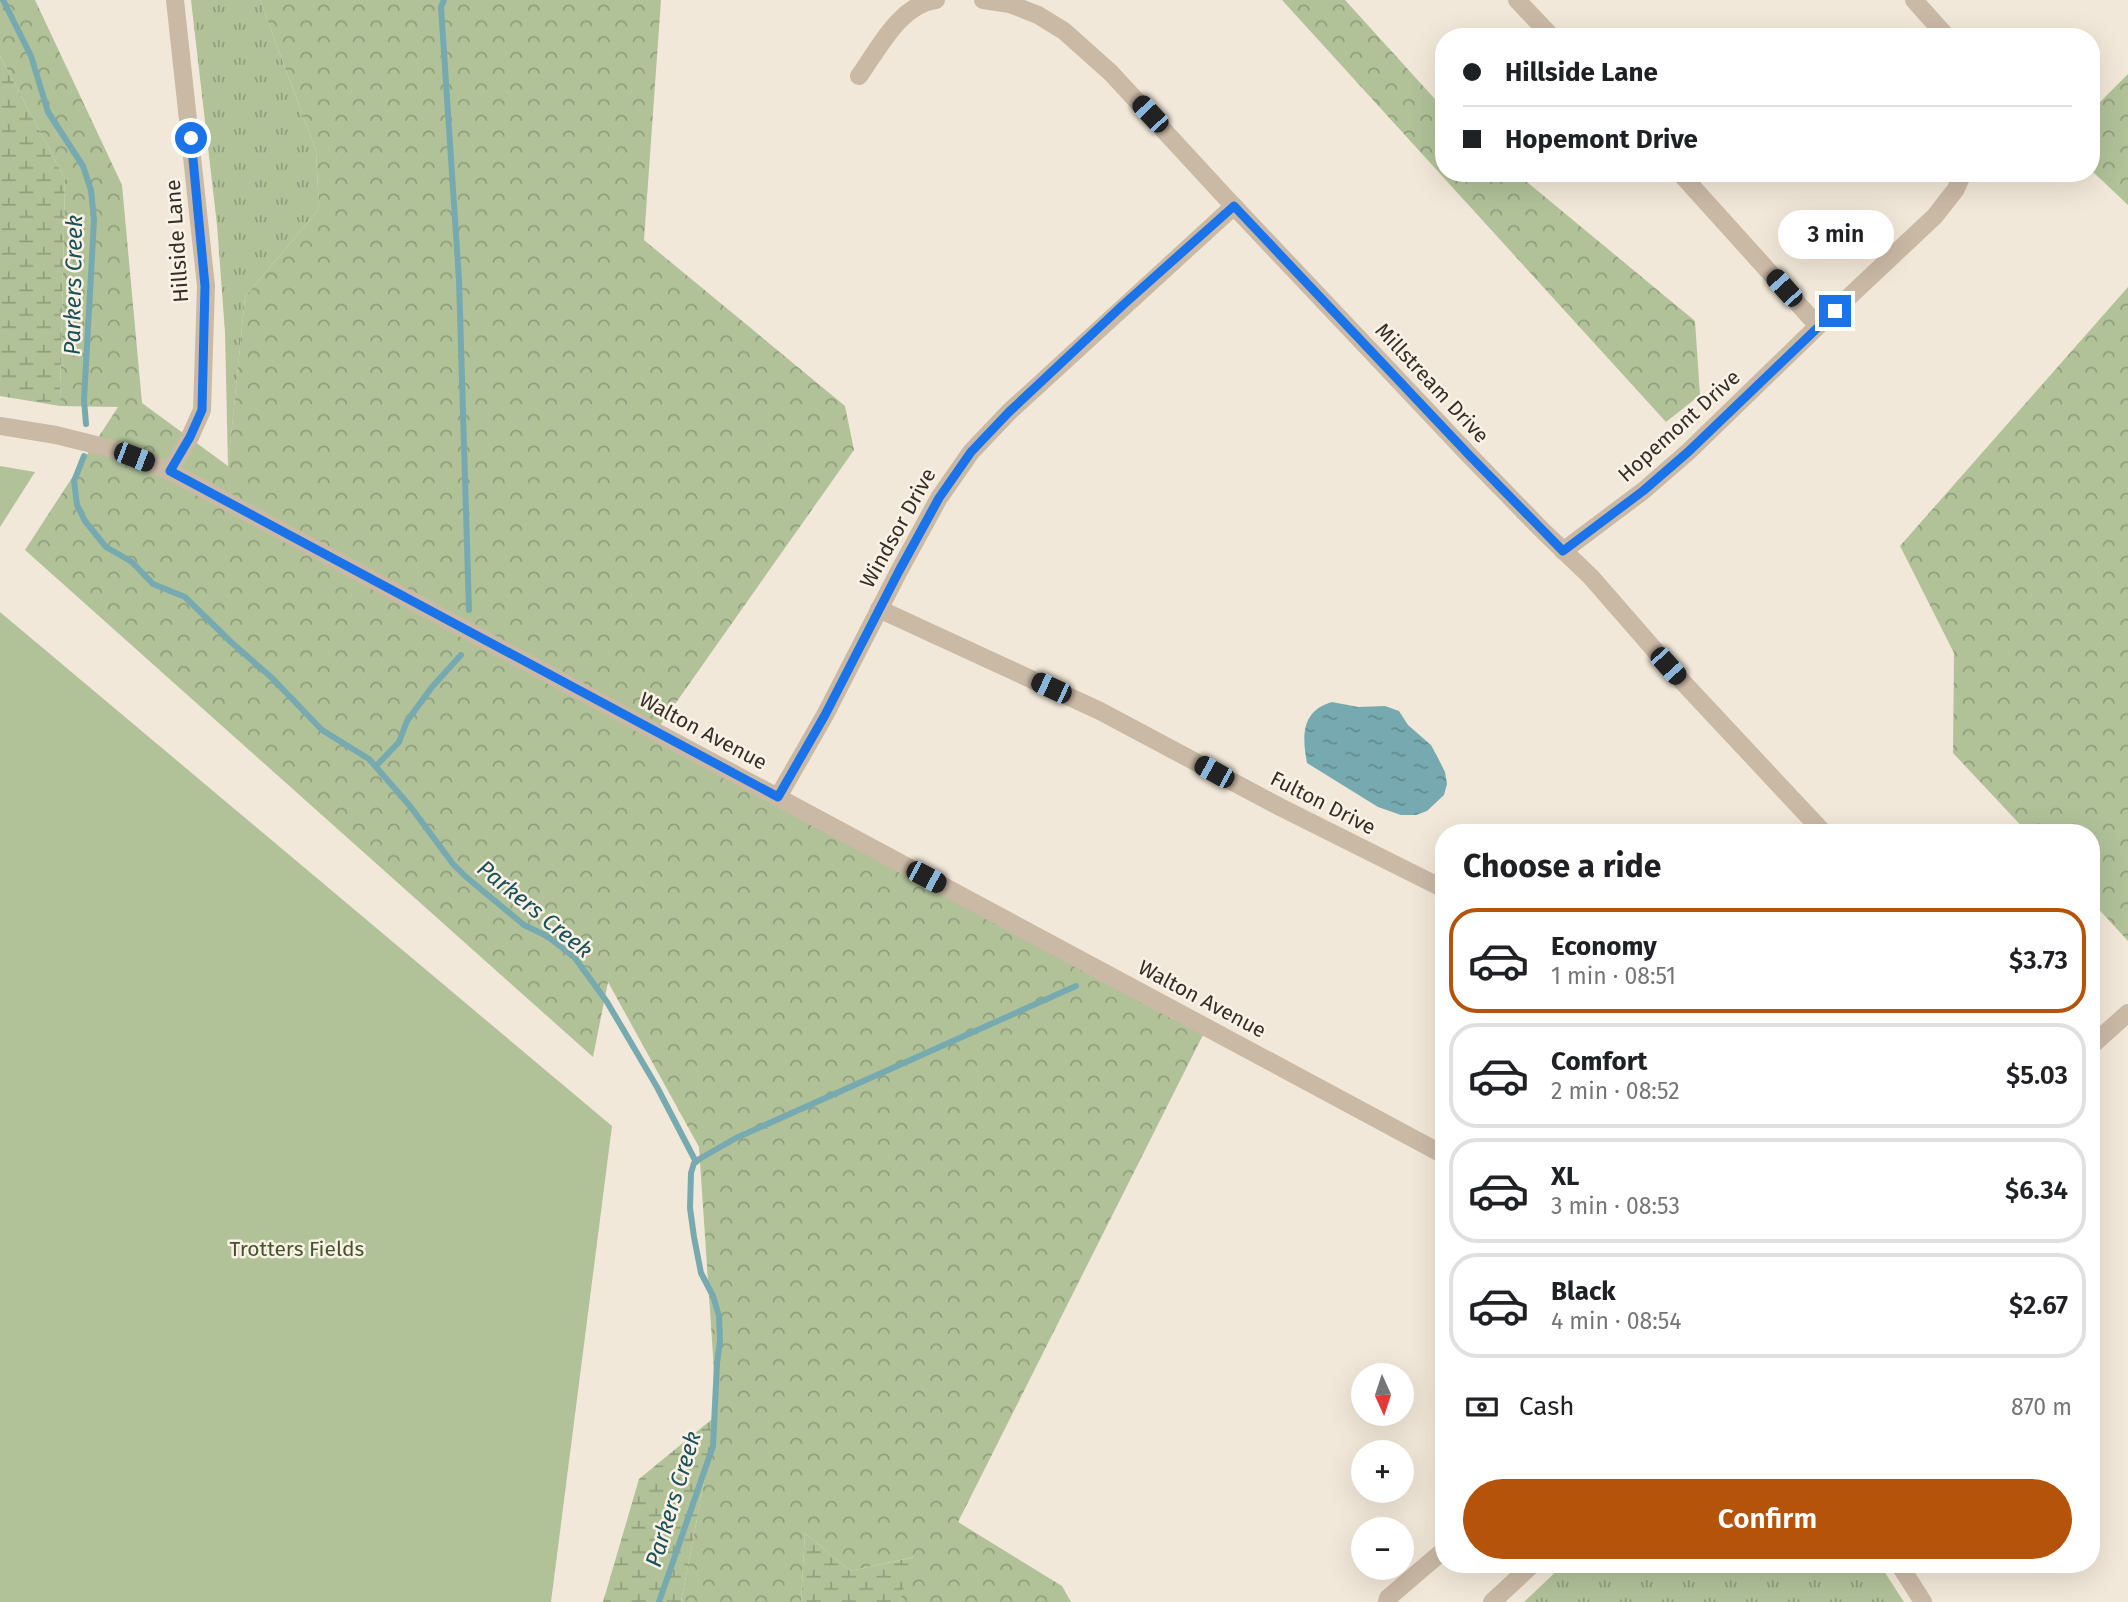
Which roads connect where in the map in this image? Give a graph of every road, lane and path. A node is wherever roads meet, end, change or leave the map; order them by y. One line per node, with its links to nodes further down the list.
1 (175, 0): 14 (street, Hillside Lane)
2 (936, 0): 8 (street)
3 (983, 0): 11 (street, Millstream Drive)
4 (1517, 0): 6 (street)
5 (1914, 0): 7 (street)
6 (1543, 28)
7 (1939, 28)
8 (859, 76)
9 (1688, 182): 12 (street)
10 (1958, 182): 12 (street, Hopemont Drive)
11 (1234, 206): 15 (street, Millstream Drive); 16 (street, Windsor Drive)
12 (1818, 326): 15 (street, Hopemont Drive)
13 (0, 426): 14 (street, Walton Avenue)
14 (170, 471): 17 (street, Walton Avenue)
15 (1563, 551): 18 (street, Millstream Drive)
16 (879, 608): 17 (street, Windsor Drive); 19 (street, Fulton Drive)
17 (778, 797): 22 (street, Walton Avenue)
18 (1816, 824)
19 (1435, 884)
20 (2128, 1013): 21 (street)
21 (2100, 1038)
22 (1435, 1150)
23 (1435, 1558): 26 (street)
24 (1523, 1573): 27 (street)
25 (1905, 1573): 28 (street)
26 (1387, 1602)
27 (1492, 1602)
28 (1923, 1602)

